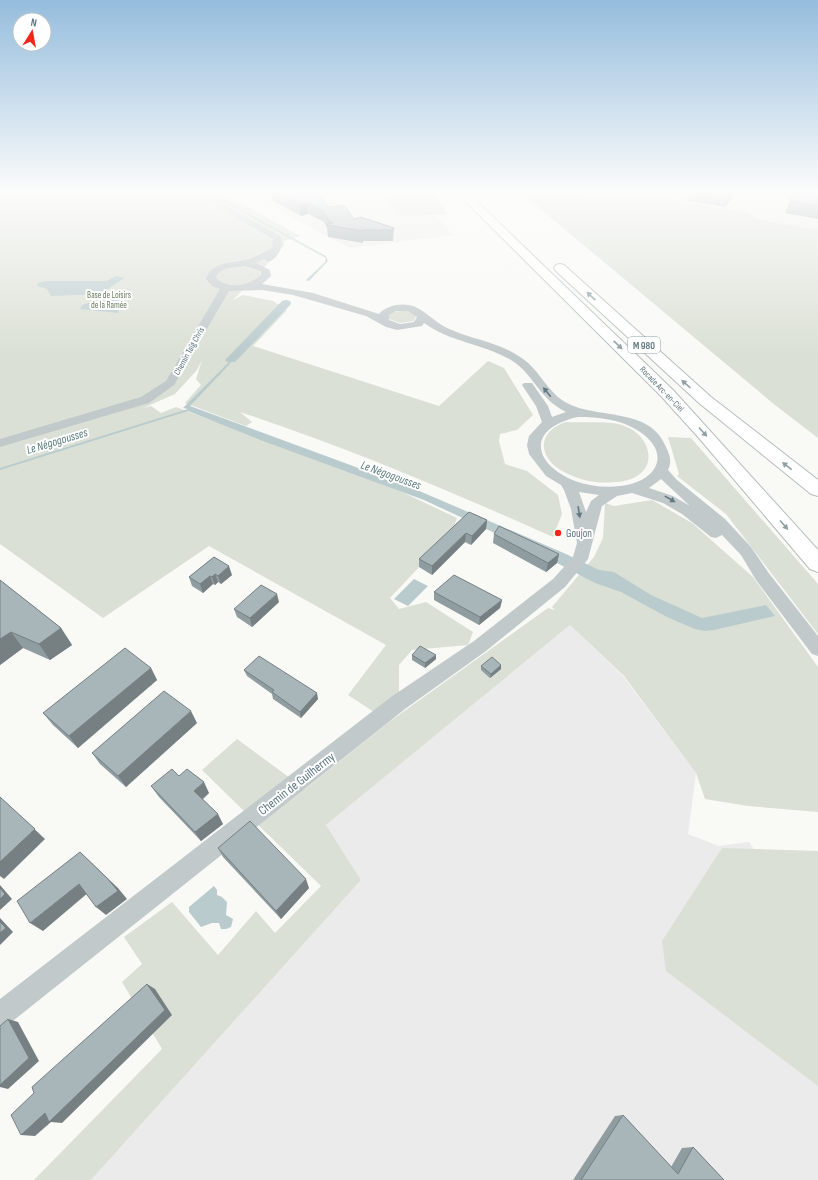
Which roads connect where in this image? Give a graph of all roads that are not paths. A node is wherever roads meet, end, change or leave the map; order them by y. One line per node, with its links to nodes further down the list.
1 (278, 246): 4 (street)
2 (516, 246): 23 (highway, Rocade Arc-en-Ciel / M 980, one-way to 23)
3 (537, 246): 20 (highway, Rocade Arc-en-Ciel / M 980, one-way to 3)
4 (274, 251): 5 (street); 6 (street)
5 (244, 263): 6 (street); 8 (street)
6 (264, 272): 7 (street); 9 (street)
7 (248, 286): 8 (street); 9 (street)
8 (226, 287): 16 (street, Chemin Taïg Chris)
9 (297, 292): 10 (street); 12 (street)
10 (393, 309): 11 (street); 12 (street)
11 (422, 317): 13 (street); 14 (street, one-way to 11)
12 (384, 321): 13 (street)
13 (404, 327): 15 (street)
14 (578, 413): 15 (street); 17 (street)
15 (548, 422): 18 (street)
16 (0, 443)
17 (661, 470): 19 (street); 24 (street)
18 (566, 482): 21 (street); 22 (street, one-way to 22)
19 (633, 489): 21 (street); 24 (street, one-way to 24)
20 (818, 490)
21 (614, 492): 22 (street)
22 (578, 559): 26 (street, Chemin de Guilhermy)
23 (818, 564)
24 (762, 576): 25 (street)
25 (818, 649)
26 (0, 1014)

